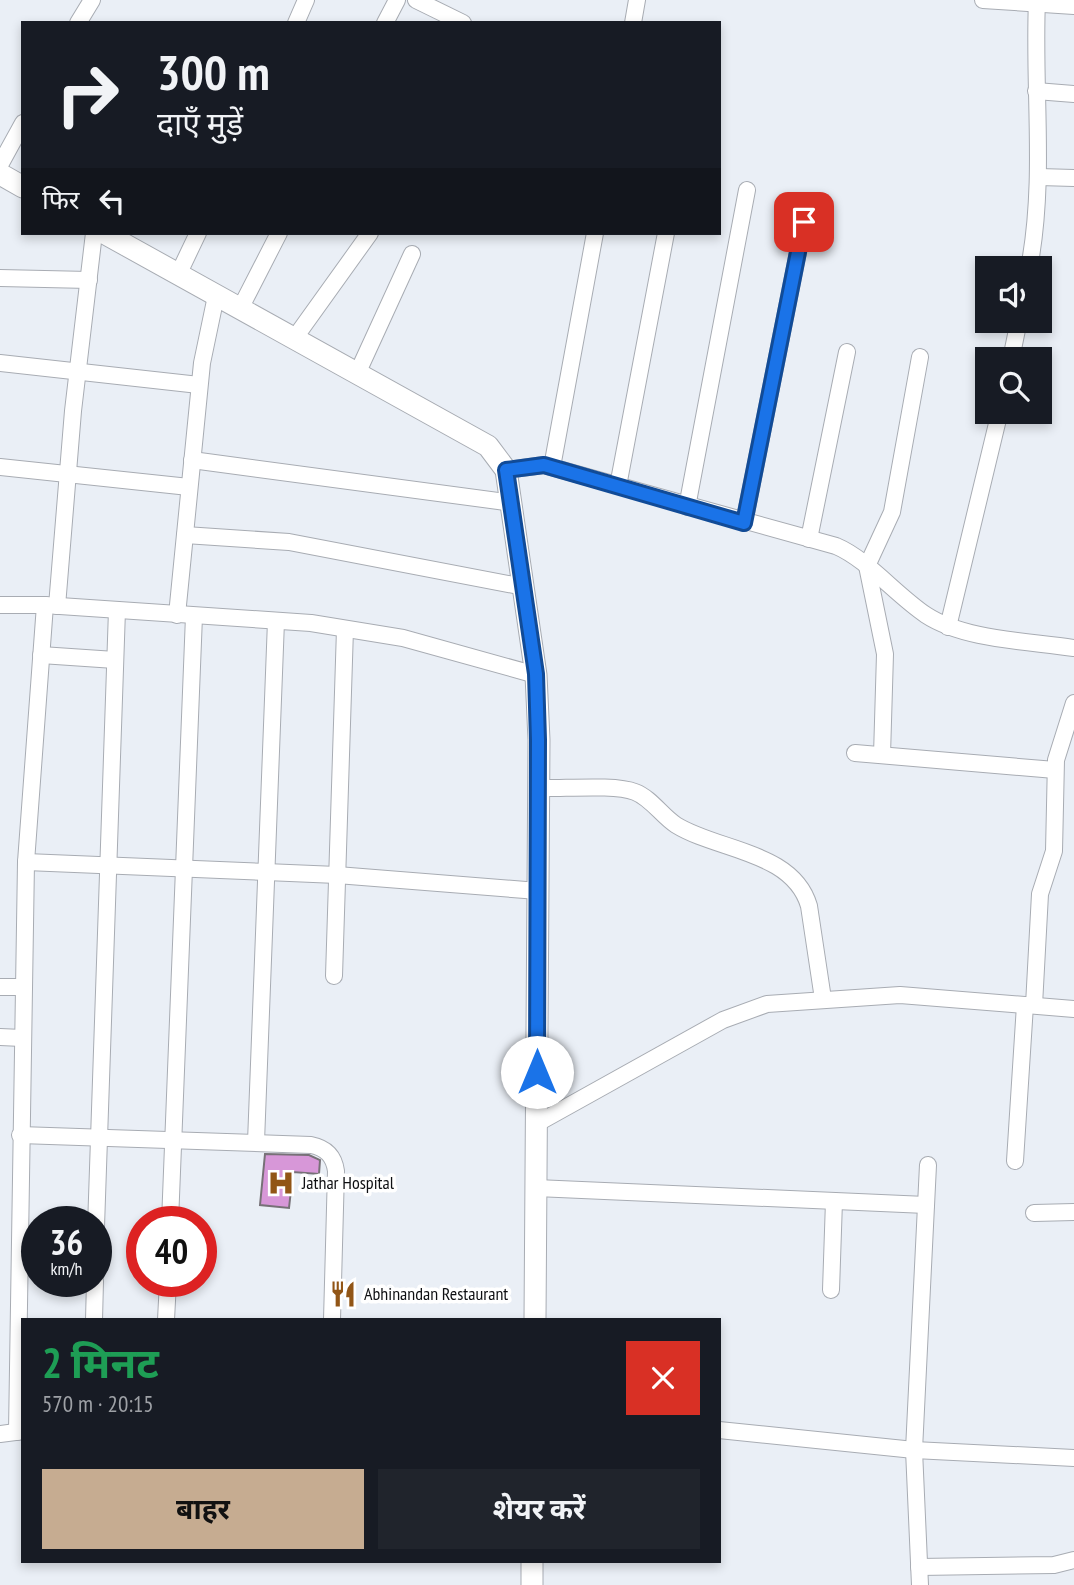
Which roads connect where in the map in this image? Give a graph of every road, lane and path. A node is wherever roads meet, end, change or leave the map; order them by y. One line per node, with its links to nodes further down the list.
1 (92, 0): 9 (street)
2 (306, 0): 10 (street)
3 (397, 0): 11 (street)
4 (416, 0): 12 (street)
5 (637, 0): 13 (street)
6 (983, 0): 7 (street)
7 (1037, 2): 8 (street); 14 (street)
8 (1074, 6)
9 (79, 21)
10 (297, 21)
11 (386, 21)
12 (459, 21)
13 (633, 21)
14 (1036, 91): 15 (street); 19 (street)
15 (1074, 94)
16 (21, 127): 17 (street)
17 (0, 165)
18 (0, 174): 21 (street)
19 (1039, 177): 20 (street); 32 (street)
20 (1074, 178)
21 (21, 186)
22 (747, 190): 54 (street)
23 (804, 222): 55 (street)
24 (94, 235): 35 (street)
25 (108, 235): 33 (street)
26 (197, 235): 33 (street)
27 (278, 235): 37 (street)
28 (369, 235): 38 (street)
29 (595, 235): 48 (street)
30 (666, 235): 51 (street)
31 (412, 254): 43 (street)
32 (1031, 256)
33 (178, 275): 36 (street)
34 (0, 278): 35 (street)
35 (89, 280): 42 (street)
36 (216, 296): 37 (street); 44 (street)
37 (240, 309): 38 (street)
38 (294, 339): 43 (street)
39 (848, 352): 57 (street)
40 (920, 357): 58 (street)
41 (0, 363): 42 (street)
42 (78, 371): 44 (street); 50 (street)
43 (357, 374): 49 (street)
44 (199, 385): 46 (street)
45 (997, 424): 66 (street)
46 (192, 460): 52 (street); 53 (street)
47 (0, 467): 50 (street)
48 (552, 467): 49 (street); 51 (street)
49 (506, 470): 53 (street)
50 (68, 473): 52 (street); 61 (street)
51 (618, 486): 54 (street)
52 (189, 487): 56 (street)
53 (513, 503): 59 (street)
54 (687, 507): 55 (street)
55 (744, 523): 57 (street)
56 (185, 536): 59 (street); 63 (street)
57 (809, 539): 58 (street)
58 (867, 566): 66 (street); 74 (street)
59 (524, 587): 71 (street)
60 (0, 605): 61 (street)
61 (51, 605): 62 (street); 69 (street)
62 (117, 610): 63 (street); 70 (street)
63 (177, 615): 64 (street)
64 (194, 616): 65 (street); 79 (street)
65 (276, 621): 67 (street); 80 (street)
66 (948, 627): 68 (street)
67 (345, 629): 71 (street); 81 (street)
68 (1074, 648)
69 (41, 655): 70 (street); 77 (street)
70 (116, 660): 78 (street)
71 (536, 674): 76 (street)
72 (1074, 703): 75 (street)
73 (855, 753): 74 (street)
74 (882, 755): 75 (street)
75 (1055, 770): 87 (street)
76 (538, 788): 82 (street); 86 (street)
77 (26, 862): 78 (street); 84 (street)
78 (109, 866): 79 (street); 93 (street)
79 (184, 870): 80 (street); 94 (street)
80 (266, 872): 81 (street); 95 (street)
81 (337, 875): 82 (street); 83 (street)
82 (538, 891): 91 (street)
83 (334, 976)
84 (24, 986): 85 (street); 90 (street)
85 (0, 987)
86 (822, 999): 87 (street); 91 (street)
87 (1030, 1005): 88 (street); 96 (street)
88 (1074, 1009)
89 (0, 1037): 90 (street)
90 (22, 1038): 92 (street)
91 (536, 1124): 98 (street)
92 (20, 1135): 93 (street); 113 (street)
93 (99, 1137): 94 (street); 101 (street)
94 (173, 1139): 95 (street); 102 (street)
95 (256, 1142): 110 (street)
96 (1015, 1161)
97 (928, 1165): 100 (street)
98 (536, 1188): 99 (street); 111 (street)
99 (834, 1201): 100 (street); 105 (street)
100 (926, 1205): 114 (street)
101 (97, 1206)
102 (171, 1206)
103 (1074, 1212): 104 (street)
104 (1034, 1213)
105 (831, 1290)
106 (94, 1297): 108 (street)
107 (167, 1297): 109 (street)
108 (93, 1318)
109 (166, 1318)
110 (332, 1318)
111 (535, 1318)
112 (721, 1430): 114 (street)
113 (13, 1432)
114 (914, 1450): 115 (street); 118 (street)
115 (1074, 1458)
116 (1074, 1560): 118 (street)
117 (532, 1563): 119 (street)
118 (919, 1567): 120 (street)
119 (532, 1585)
120 (920, 1585)

